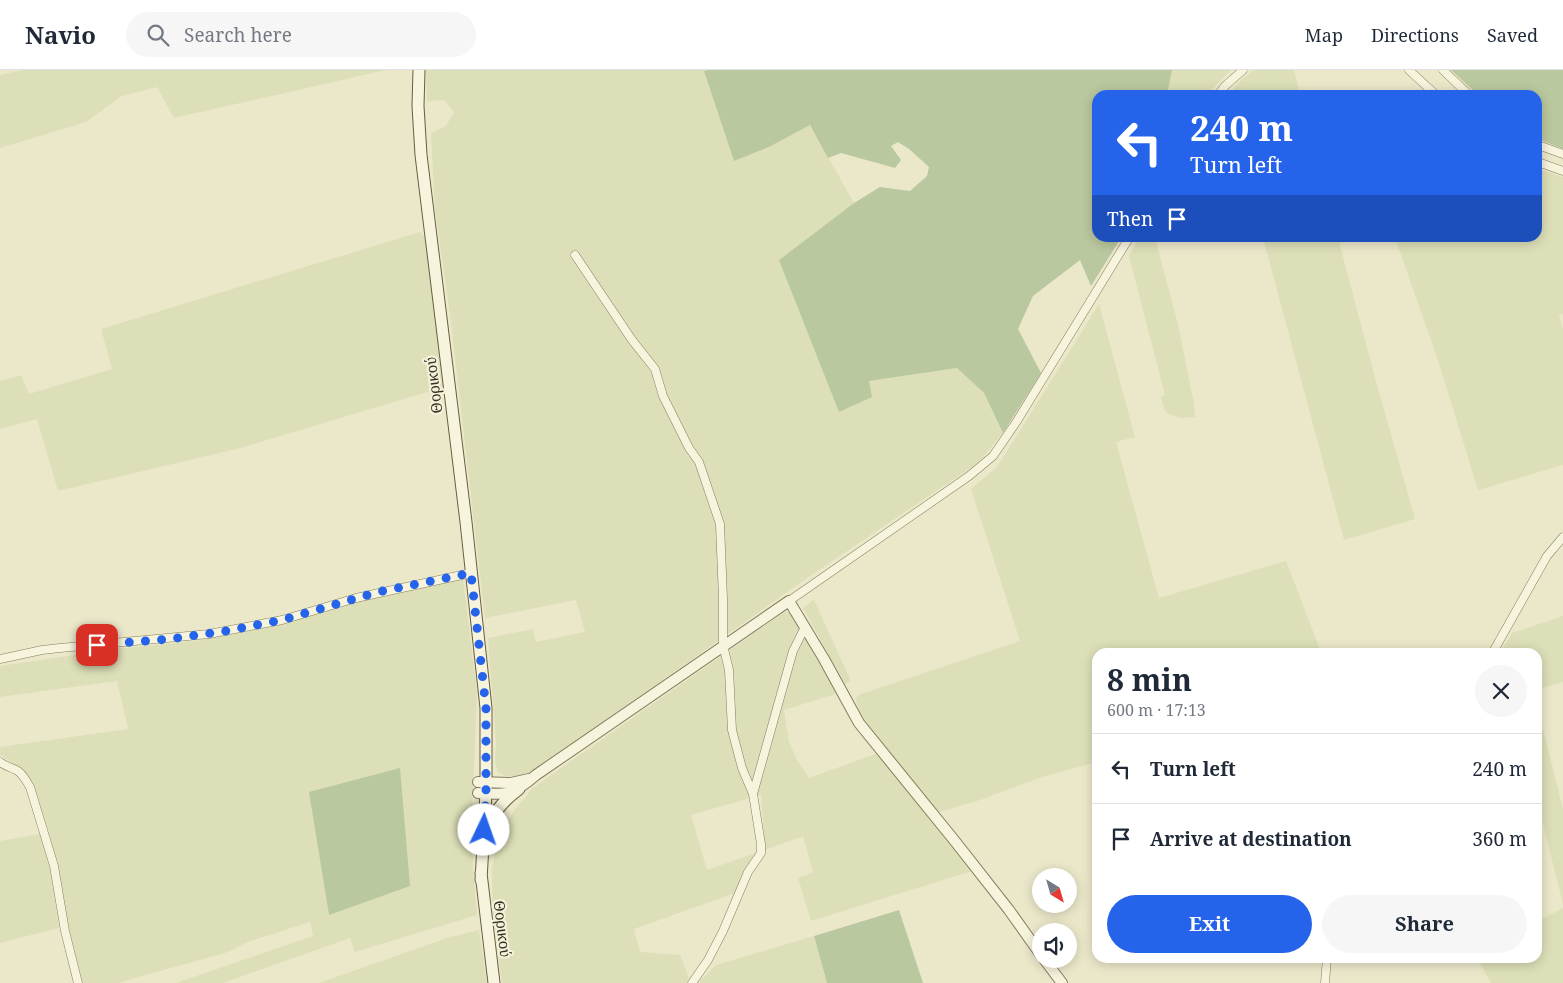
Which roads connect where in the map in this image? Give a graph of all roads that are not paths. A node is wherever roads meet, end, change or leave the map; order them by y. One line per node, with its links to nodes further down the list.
1 (419, 70): 15 (main road, Θορικού)
2 (1242, 70): 5 (street)
3 (1409, 70): 6 (street)
4 (1443, 70): 7 (street)
5 (1223, 90)
6 (1431, 90)
7 (1464, 90)
8 (1542, 146): 9 (street)
9 (1563, 154)
10 (1542, 163): 11 (street)
11 (1563, 171)
12 (1128, 242): 16 (street)
13 (575, 255): 18 (street)
14 (1563, 537): 19 (street)
15 (471, 573): 20 (street); 23 (main road, Θορικού)
16 (789, 601): 17 (street); 18 (street)
17 (805, 627): 25 (street); 28 (street)
18 (723, 645): 22 (street); 25 (street)
19 (1495, 648)
20 (0, 660)
21 (0, 762): 31 (street)
22 (536, 775): 23 (street); 24 (street)
23 (482, 788): 24 (street); 26 (main road, Θορικού); 27 (main road, Θορικού)
24 (519, 789): 26 (main road)
25 (753, 794): 33 (street)
26 (482, 848): 27 (main road, Θορικού)
27 (482, 880): 32 (main road, Θορικού)
28 (1032, 942)
29 (1327, 963): 35 (street)
30 (1051, 968): 34 (street)
31 (78, 983)
32 (494, 983)
33 (692, 983)
34 (1062, 983)
35 (1325, 983)

